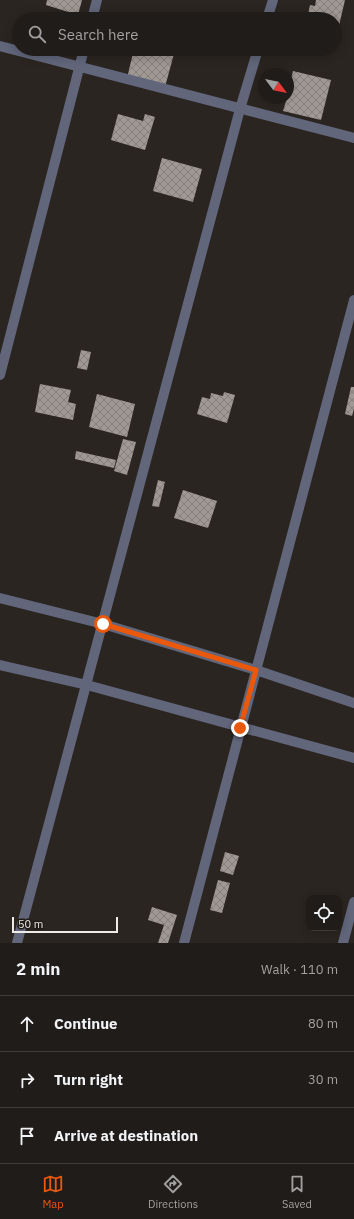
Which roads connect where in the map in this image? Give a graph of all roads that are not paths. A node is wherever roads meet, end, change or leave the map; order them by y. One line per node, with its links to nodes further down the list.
1 (97, 0): 3 (street)
2 (273, 0): 4 (street)
3 (94, 12)
4 (269, 12)
5 (0, 46): 6 (street)
6 (12, 49)
7 (40, 56): 10 (street)
8 (82, 56): 10 (street)
9 (256, 56): 11 (street)
10 (79, 66): 11 (street); 14 (street)
11 (240, 108): 12 (street); 16 (street)
12 (354, 138)
13 (354, 300): 18 (street)
14 (0, 375)
15 (0, 598): 16 (street)
16 (103, 624): 18 (street); 19 (street)
17 (0, 665): 19 (street)
18 (256, 670): 20 (street); 21 (street)
19 (87, 685): 21 (street); 24 (street)
20 (354, 703)
21 (240, 728): 22 (street); 25 (street)
22 (354, 758)
23 (354, 902): 26 (street)
24 (17, 943)
25 (184, 943)
26 (343, 943)

